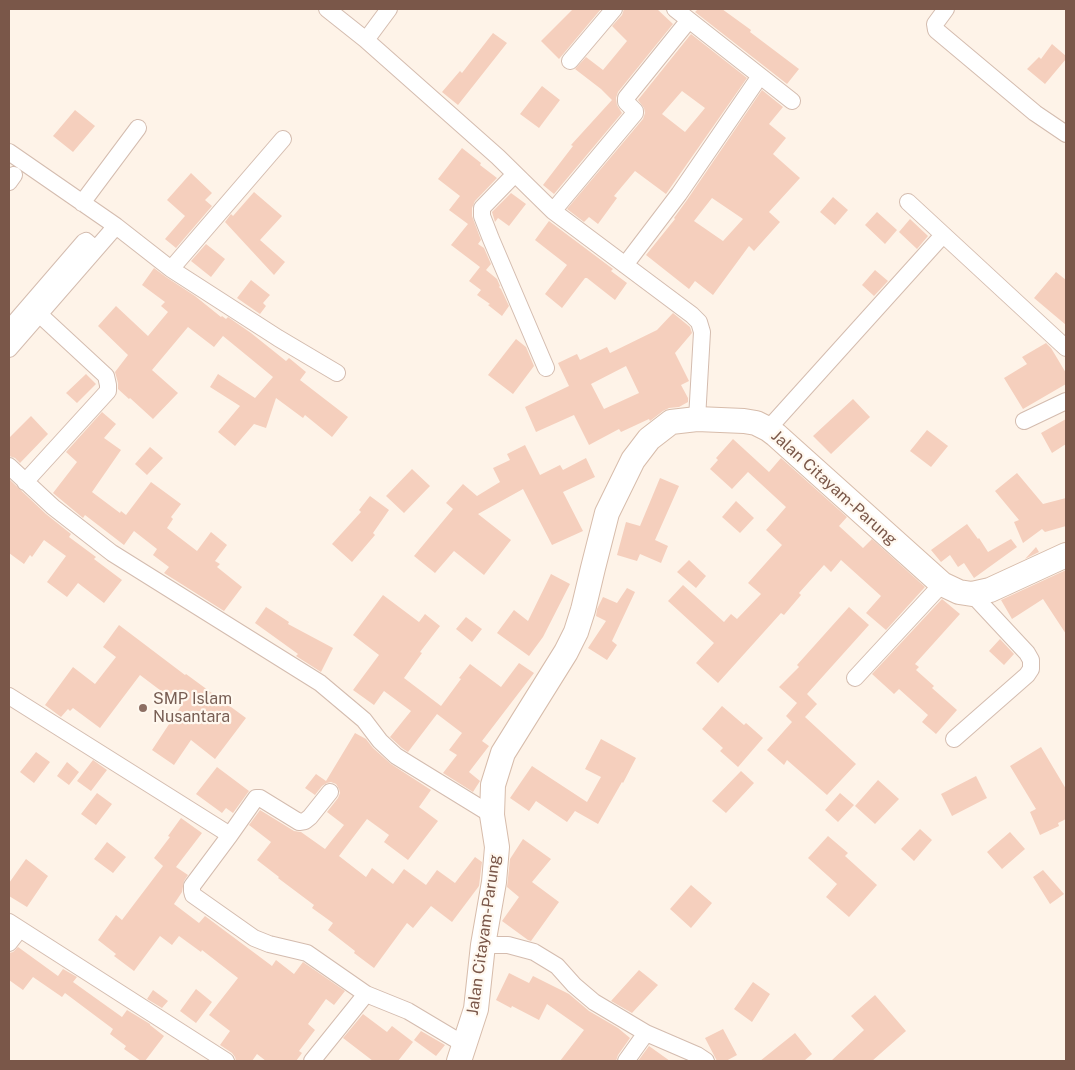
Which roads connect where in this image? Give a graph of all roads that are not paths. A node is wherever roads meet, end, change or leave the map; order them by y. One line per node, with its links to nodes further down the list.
1 (327, 9): 7 (street)
2 (389, 9): 7 (street)
3 (614, 9): 8 (street)
4 (675, 9): 6 (street)
5 (946, 9): 12 (street)
6 (689, 20): 9 (street); 18 (street)
7 (366, 40): 15 (street)
8 (570, 61)
9 (760, 76): 10 (street); 22 (street)
10 (792, 101)
11 (138, 128): 16 (street)
12 (1066, 134)
13 (283, 139): 23 (street)
14 (9, 152): 16 (street)
15 (515, 174): 18 (street); 28 (street)
16 (82, 202): 19 (street)
17 (908, 202): 20 (street)
18 (553, 211): 22 (street)
19 (116, 226): 21 (street); 23 (street)
20 (943, 235): 26 (street); 33 (street)
21 (95, 249): 24 (street); 25 (street)
22 (625, 265): 31 (street)
23 (171, 269): 29 (street)
24 (39, 314): 27 (street); 35 (street)
25 (9, 329)
26 (1066, 348)
27 (9, 349)
28 (546, 368)
29 (337, 373)
30 (1066, 401): 32 (street)
31 (697, 419): 33 (street, Jalan Citayam-Parung); 43 (street, Jalan Citayam-Parung)
32 (1024, 421)
33 (768, 429): 37 (street, Jalan Citayam-Parung)
34 (9, 466): 35 (street)
35 (25, 482): 43 (street)
36 (1066, 555): 38 (street)
37 (942, 584): 38 (street, Jalan Citayam-Parung); 39 (street)
38 (972, 594): 41 (street)
39 (855, 678)
40 (9, 696): 44 (street)
41 (954, 739)
42 (330, 792): 44 (street)
43 (492, 815): 47 (street, Jalan Citayam-Parung)
44 (230, 835): 48 (street)
45 (14, 926): 46 (street); 51 (street)
46 (9, 943)
47 (483, 945): 49 (street); 50 (street, Jalan Citayam-Parung)
48 (366, 994): 50 (street); 52 (street)
49 (646, 1033): 53 (street); 54 (street)
50 (462, 1053)
51 (226, 1061)
52 (312, 1061)
53 (626, 1061)
54 (706, 1061)

